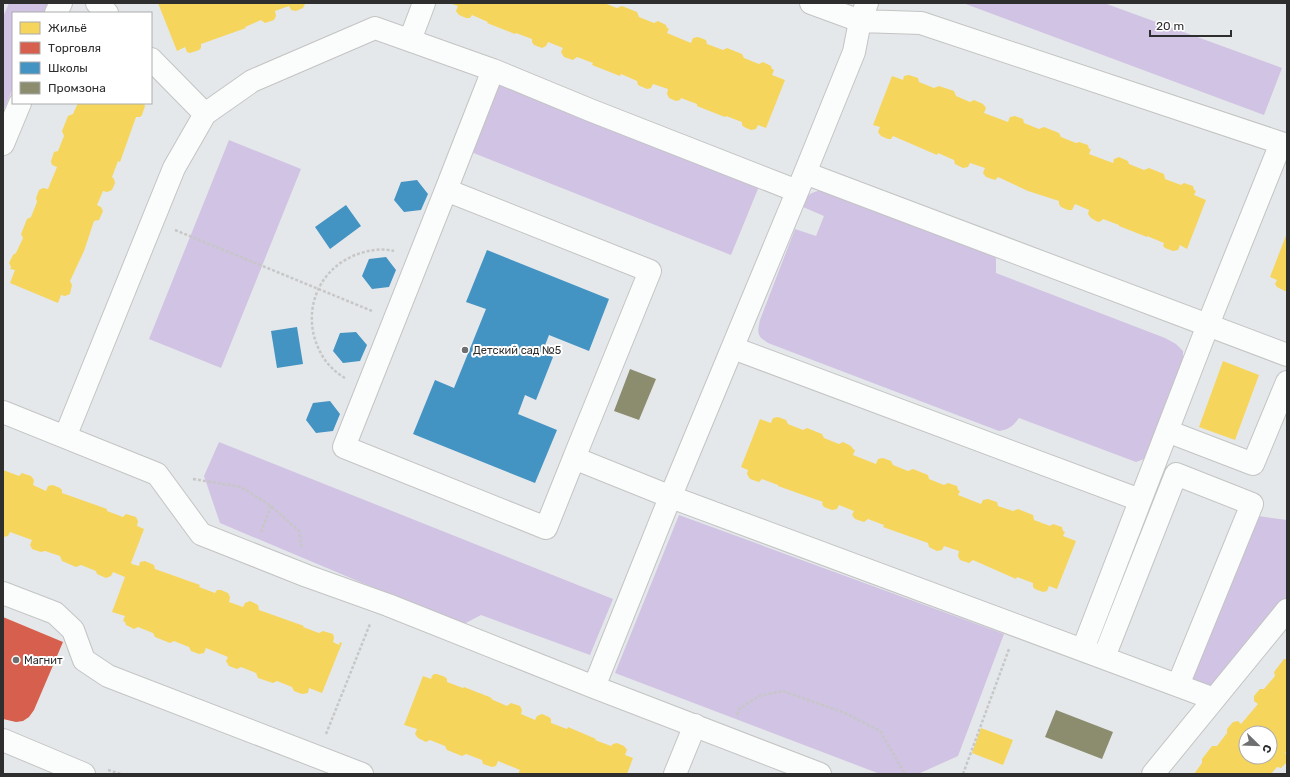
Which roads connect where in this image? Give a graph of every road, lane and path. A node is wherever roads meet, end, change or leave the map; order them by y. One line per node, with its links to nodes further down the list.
1 (97, 3): 4 (lane)
2 (424, 3): 6 (lane)
3 (811, 3): 5 (lane)
4 (105, 12)
5 (863, 12): 12 (lane); 13 (lane)
6 (410, 40): 8 (lane); 10 (lane)
7 (152, 60): 10 (lane)
8 (493, 70): 13 (lane); 14 (lane)
9 (20, 104): 11 (lane)
10 (205, 114): 15 (lane)
11 (3, 144)
12 (1284, 144): 19 (lane)
13 (801, 182): 19 (lane); 20 (lane)
14 (446, 190): 27 (lane); 27 (lane)
15 (153, 220): 17 (path); 26 (lane)
16 (401, 253): 17 (path)
17 (318, 288): 18 (path); 22 (path)
18 (376, 312)
19 (1208, 326): 21 (lane); 25 (lane)
20 (733, 348): 29 (lane); 30 (lane)
21 (1287, 355)
22 (347, 379)
23 (1287, 382): 25 (lane)
24 (3, 412): 26 (lane)
25 (1167, 431): 30 (lane)
26 (65, 437): 28 (lane)
27 (574, 458): 29 (lane)
28 (157, 474): 31 (lane); 31 (path)
29 (671, 497): 35 (lane); 39 (lane)
30 (1140, 500): 36 (lane)
31 (307, 576): 33 (lane)
32 (3, 593): 44 (lane)
33 (379, 602): 39 (lane); 44 (path)
34 (1287, 610): 40 (lane)
35 (1018, 625): 36 (lane); 50 (path)
36 (1083, 649): 37 (lane)
37 (1104, 657): 38 (lane); 38 (lane)
38 (1178, 685): 40 (lane)
39 (594, 687): 41 (lane)
40 (1214, 699): 51 (lane)
41 (695, 725): 42 (lane); 47 (lane)
42 (728, 738): 48 (lane); 49 (path)
43 (3, 740): 45 (lane)
44 (317, 757): 46 (lane)
45 (84, 774)
46 (362, 774)
47 (675, 774)
48 (820, 774)
49 (905, 774)
50 (963, 774)
51 (1153, 774)

